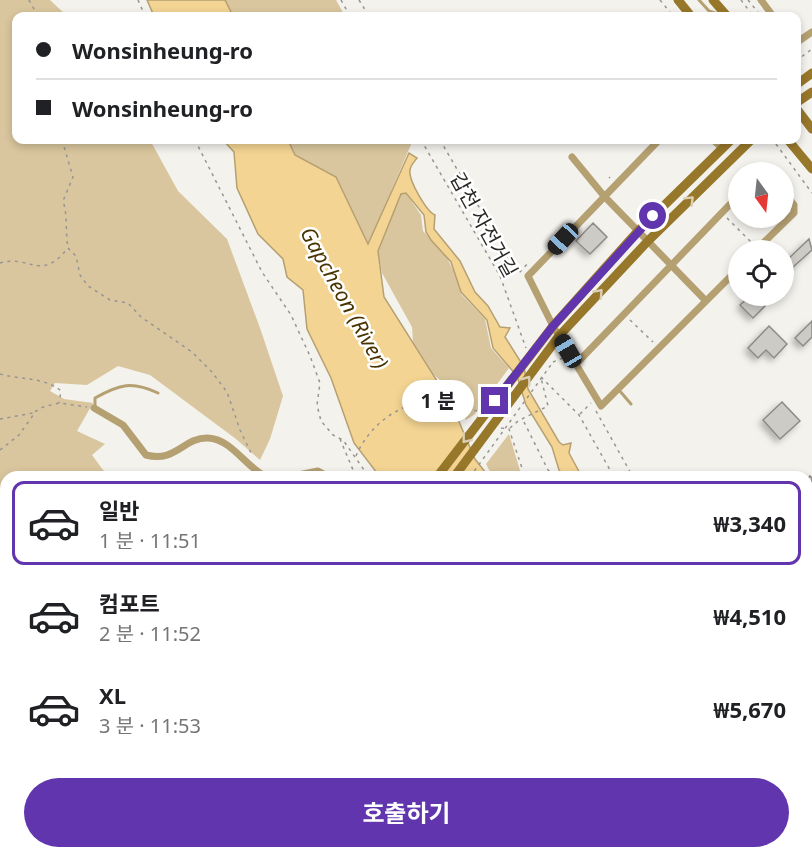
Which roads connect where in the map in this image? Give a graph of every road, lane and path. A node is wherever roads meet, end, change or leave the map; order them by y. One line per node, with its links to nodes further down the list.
1 (660, 0): 6 (path)
2 (678, 0): 7 (street)
3 (699, 0): 8 (lane)
4 (713, 0): 9 (street)
5 (748, 0): 10 (path)
6 (670, 12)
7 (688, 12)
8 (712, 12)
9 (723, 12)
10 (758, 12)
11 (801, 113): 12 (street)
12 (812, 129)
13 (63, 144): 35 (path)
14 (197, 144): 61 (path)
15 (423, 144): 45 (path, 갑천 자전거길)
16 (442, 144): 37 (path)
17 (656, 144): 27 (street)
18 (718, 144): 23 (street)
19 (726, 144): 23 (street)
20 (747, 144): 34 (street, one-way to 20)
21 (776, 144): 26 (path)
22 (791, 144): 25 (street)
23 (722, 148): 31 (street)
24 (572, 158): 27 (street)
25 (812, 170)
26 (812, 193)
27 (604, 196): 31 (street); 42 (street)
28 (728, 206): 38 (street)
29 (726, 217): 32 (path)
30 (777, 228): 33 (street)
31 (638, 231): 34 (street); 42 (street)
32 (748, 240)
33 (764, 240)
34 (648, 241): 38 (street); 43 (street, one-way to 34)
35 (68, 248): 36 (path); 65 (path)
36 (0, 263)
37 (528, 263)
38 (671, 264): 40 (street); 47 (street)
39 (728, 279): 40 (street)
40 (706, 301): 49 (street)
41 (627, 318): 44 (path)
42 (553, 326): 43 (street); 68 (street, one-way to 68, bridge)
43 (560, 336): 47 (street); 69 (street, one-way to 43, bridge)
44 (656, 345)
45 (526, 348)
46 (563, 358): 70 (path, bridge)
47 (576, 364): 51 (street)
48 (0, 374): 52 (path)
49 (618, 389): 51 (street); 54 (lane)
50 (158, 393): 55 (lane)
51 (594, 401): 57 (path); 73 (path)
52 (59, 403): 55 (path); 56 (path)
53 (456, 403): 63 (path)
54 (631, 404)
55 (94, 408): 64 (street)
56 (34, 413): 58 (path); 62 (path)
57 (579, 415): 59 (path); 72 (path)
58 (0, 419)
59 (525, 420): 60 (path); 71 (path)
60 (509, 429)
61 (339, 438): 63 (path); 66 (path)
62 (0, 450)
63 (356, 456): 67 (path)
64 (256, 471)
65 (257, 471)
66 (353, 471)
67 (365, 471)
68 (442, 471)
69 (459, 471)
70 (474, 471)
71 (549, 471)
72 (611, 471)
73 (630, 471)
74 (0, 544): 75 (path)
75 (0, 548)

